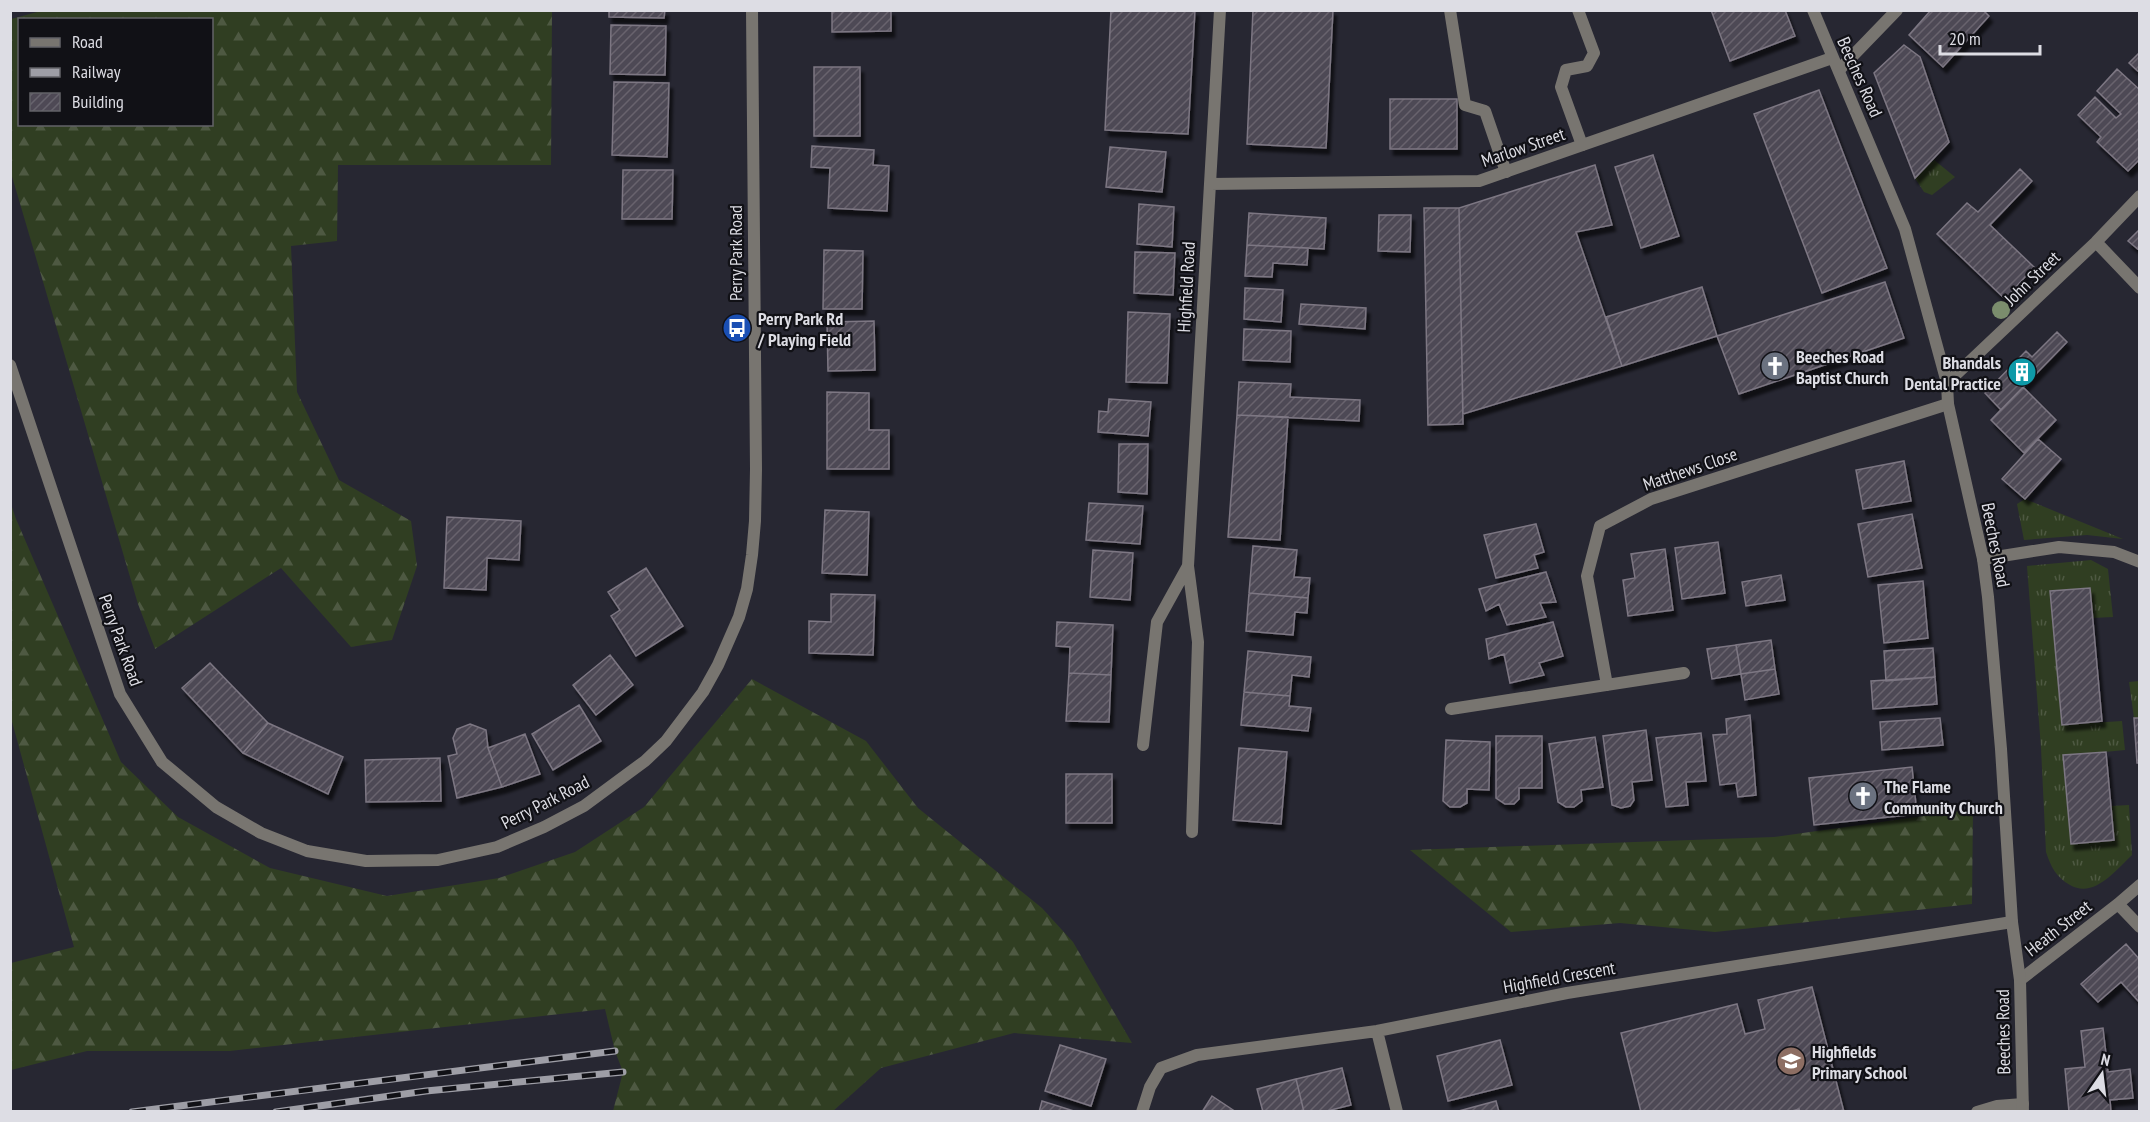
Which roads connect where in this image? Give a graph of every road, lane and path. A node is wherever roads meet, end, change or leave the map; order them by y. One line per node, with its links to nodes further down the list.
1 (752, 10): 15 (street, Perry Park Road)
2 (1220, 10): 11 (street, Highfield Road)
3 (1450, 10): 10 (street)
4 (1578, 10): 9 (street)
5 (1813, 10): 7 (street, Beeches Road)
6 (1897, 10): 8 (street)
7 (1832, 58): 8 (street, Beeches Road); 9 (street, Marlow Street)
8 (1839, 70): 16 (street, Beeches Road)
9 (1582, 145): 10 (street, Marlow Street)
10 (1506, 172): 11 (street, Marlow Street)
11 (1210, 183): 20 (street, Highfield Road)
12 (2139, 196): 13 (street, John Street)
13 (2096, 242): 14 (street); 16 (street, John Street)
14 (2139, 288)
15 (10, 365)
16 (1947, 383): 17 (street, Beeches Road)
17 (1948, 404): 18 (street, Beeches Road); 22 (street, Matthews Close)
18 (1983, 559): 19 (street); 28 (street, Beeches Road)
19 (2139, 562)
20 (1188, 566): 24 (street); 25 (street)
21 (1684, 673): 22 (street)
22 (1607, 685): 23 (street)
23 (1451, 709)
24 (1143, 745)
25 (1192, 832)
26 (2139, 885): 27 (street, Heath Street)
27 (2118, 904): 29 (street, Heath Street); 30 (street, Heath Street)
28 (2012, 922): 30 (street, Beeches Road); 31 (street, Highfield Crescent)
29 (2139, 927)
30 (2020, 980): 32 (street, Beeches Road)
31 (1377, 1031): 33 (street, Highfield Crescent); 34 (street)
32 (2023, 1108): 35 (street)
33 (1142, 1112)
34 (1397, 1112)
35 (1977, 1112)

